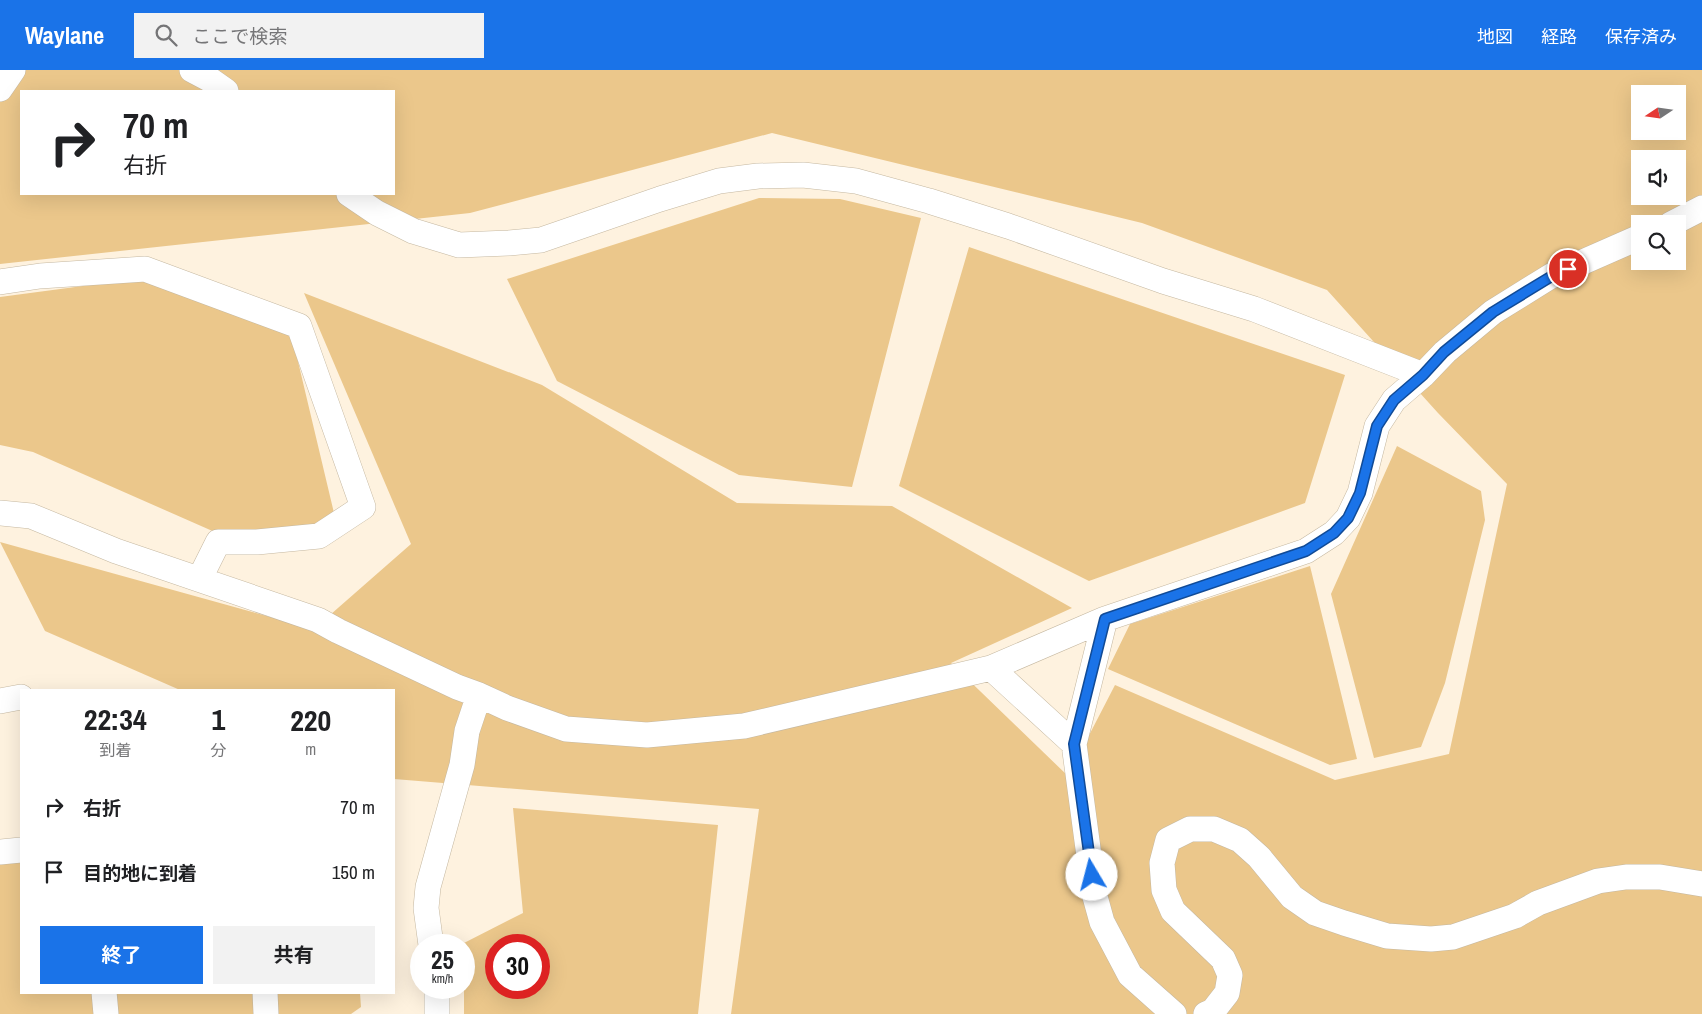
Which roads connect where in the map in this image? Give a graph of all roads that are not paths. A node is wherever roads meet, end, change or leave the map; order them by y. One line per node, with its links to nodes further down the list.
1 (13, 70): 3 (street)
2 (192, 70): 4 (street)
3 (0, 89)
4 (225, 90)
5 (351, 195): 10 (street)
6 (1702, 208): 7 (street)
7 (1686, 216)
8 (1631, 241): 10 (street)
9 (0, 282): 12 (street)
10 (1423, 375): 13 (street)
11 (0, 513): 12 (street)
12 (200, 578): 15 (street)
13 (1105, 619): 14 (street); 18 (street)
14 (991, 668): 15 (street); 18 (street)
15 (479, 695): 22 (street)
16 (20, 697): 17 (street)
17 (0, 701)
18 (1074, 744): 29 (street)
19 (20, 850): 20 (street)
20 (0, 852)
21 (1702, 884): 30 (street)
22 (430, 934)
23 (104, 994): 26 (street)
24 (265, 994): 27 (street)
25 (436, 999): 28 (street)
26 (106, 1014)
27 (266, 1014)
28 (437, 1014)
29 (1174, 1014)
30 (1206, 1014)

